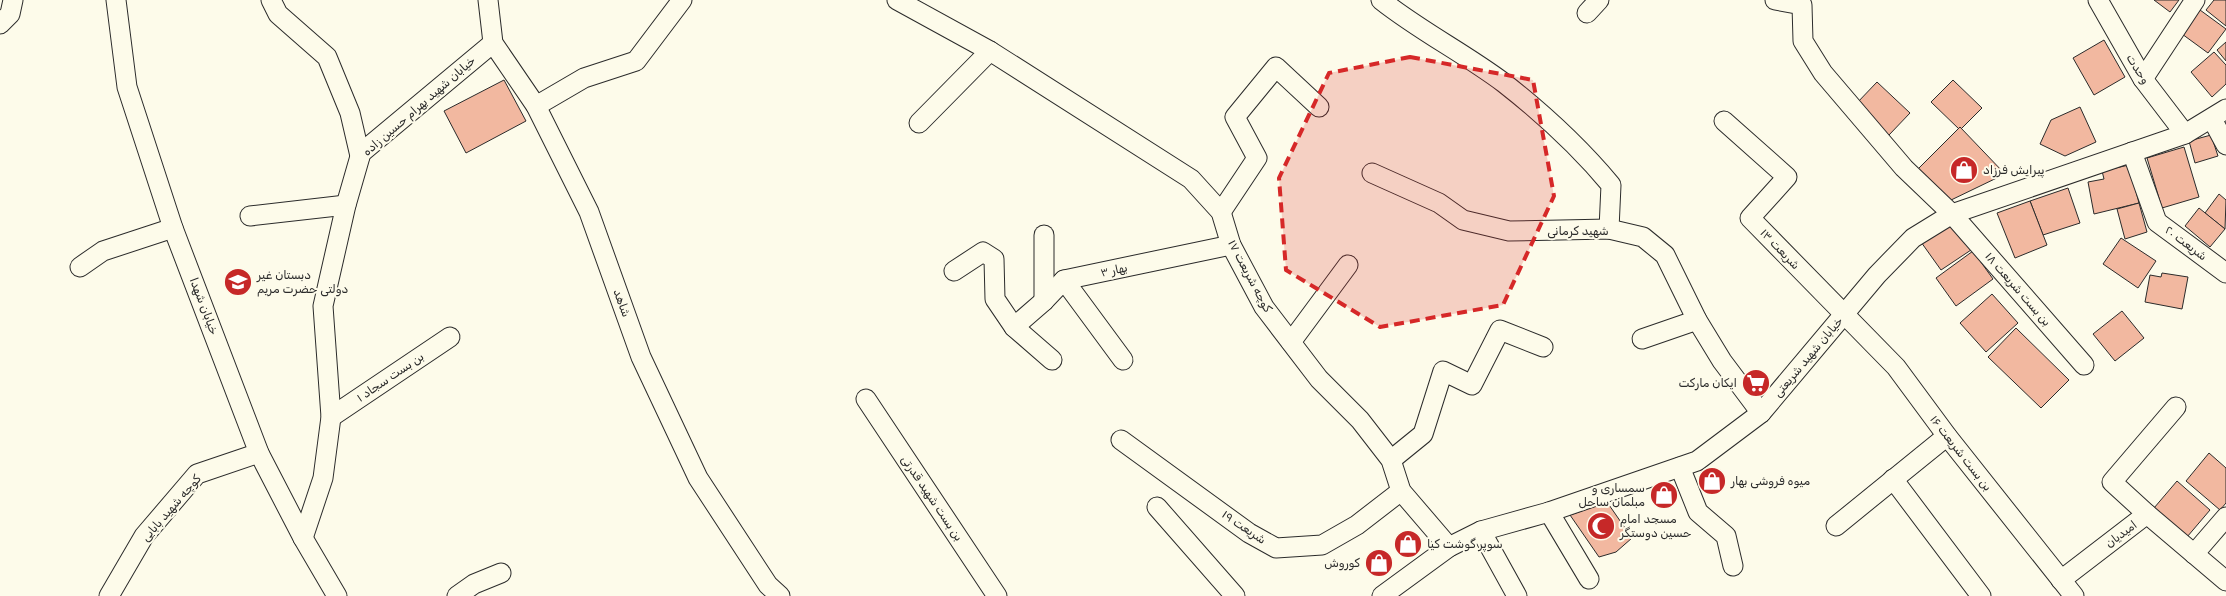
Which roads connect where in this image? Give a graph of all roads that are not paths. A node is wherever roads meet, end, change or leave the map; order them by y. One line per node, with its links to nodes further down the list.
1 (14, 0): 11 (street)
2 (116, 0): 29 (street, خیابان شهدا)
3 (271, 0): 23 (street)
4 (488, 0): 12 (street, شاهد)
5 (682, 0): 15 (street)
6 (897, 0): 13 (street, کوچه شریعت ۱۷)
7 (1381, 0): 30 (street)
8 (1774, 0): 27 (street, بن بست شریعت ۱۸)
9 (2098, 0): 14 (street, وحدت)
10 (2195, 0): 14 (street)
11 (0, 24)
12 (493, 43): 15 (street, شاهد); 23 (street, خیابان شهید بهرام حسین زاده)
13 (990, 51): 19 (street); 26 (street, کوچه شریعت ۱۷)
14 (2143, 79): 20 (street, وحدت)
15 (536, 106): 77 (street, شاهد)
16 (1319, 107): 26 (street)
17 (2219, 114): 20 (street, خیابان شهید شریعتی); 21 (street)
18 (1724, 121): 39 (street, شریعت ۱۳)
19 (919, 123)
20 (2185, 134): 22 (street, خیابان شهید شریعتی)
21 (2226, 144)
22 (2132, 152): 27 (street, خیابان شهید شریعتی); 36 (street, شریعت ۲۰)
23 (360, 156): 25 (street, خیابان شهید بهرام حسین زاده)
24 (1372, 173): 30 (street, شهید کرمانی)
25 (346, 205): 28 (street); 52 (street, خیابان شهید بهرام حسین زاده)
26 (1221, 212): 32 (street, کوچه شریعت ۱۷)
27 (1952, 214): 39 (street, خیابان شهید شریعتی); 48 (street, بن بست شریعت ۱۸)
28 (250, 216)
29 (173, 228): 34 (street); 55 (street, خیابان شهدا)
30 (1609, 229): 40 (street, شهید کرمانی)
31 (1044, 234): 38 (street)
32 (1231, 245): 37 (street, بهار ۳); 44 (street, کوچه شریعت ۱۷)
33 (1348, 264): 44 (street)
34 (80, 267)
35 (954, 271): 41 (street)
36 (2226, 274)
37 (1064, 280): 38 (street); 47 (street)
38 (1044, 301): 41 (street)
39 (1844, 314): 51 (street, خیابان شهید شریعتی); 53 (street, بن بست شریعت ۱۶)
40 (1697, 320): 43 (street); 51 (street, شهید کرمانی)
41 (1014, 327): 46 (street)
42 (450, 337): 52 (street, بن بست سجاد ۱)
43 (1642, 339)
44 (1291, 342): 56 (street, کوچه شریعت ۱۷)
45 (1543, 348): 56 (street)
46 (1052, 360)
47 (1123, 360)
48 (2084, 365)
49 (866, 399): 78 (street, بن بست شهید قدرتی)
50 (2176, 407): 62 (street)
51 (1761, 413): 57 (street, خیابان شهید شریعتی)
52 (331, 417): 66 (street, خیابان شهید بهرام حسین زاده)
53 (1947, 436): 58 (street); 72 (street, بن بست شریعت ۱۶)
54 (1121, 440): 59 (street, شریعت ۱۹)
55 (259, 452): 66 (street, خیابان شهدا); 74 (street, کوچه شهید بابایی)
56 (1391, 460): 59 (street, کوچه شریعت ۱۷)
57 (1680, 467): 61 (street, خیابان شهید شریعتی); 69 (street)
58 (1893, 480): 64 (street); 82 (street)
59 (1401, 491): 67 (street, کوچه شریعت ۱۷)
60 (1156, 507): 79 (street)
61 (1549, 512): 65 (street, خیابان شهید شریعتی); 71 (street)
62 (2147, 514): 68 (street, امیدیان); 72 (street, امیدیان)
63 (2226, 517): 68 (street)
64 (1836, 526)
65 (1481, 531): 67 (street, خیابان شهید شریعتی); 81 (street)
66 (303, 538): 75 (street, خیابان شهدا)
67 (1449, 547): 80 (street, خیابان شهید شریعتی)
68 (2194, 554): 73 (street, امیدیان)
69 (1733, 566)
70 (501, 573): 76 (street)
71 (1589, 579)
72 (2061, 580): 83 (street, بن بست شریعت ۱۶)
73 (2226, 581)
74 (108, 596)
75 (336, 596)
76 (457, 596)
77 (780, 596)
78 (997, 596)
79 (1235, 596)
80 (1382, 596)
81 (1516, 596)
82 (1981, 596)
83 (2074, 596)

